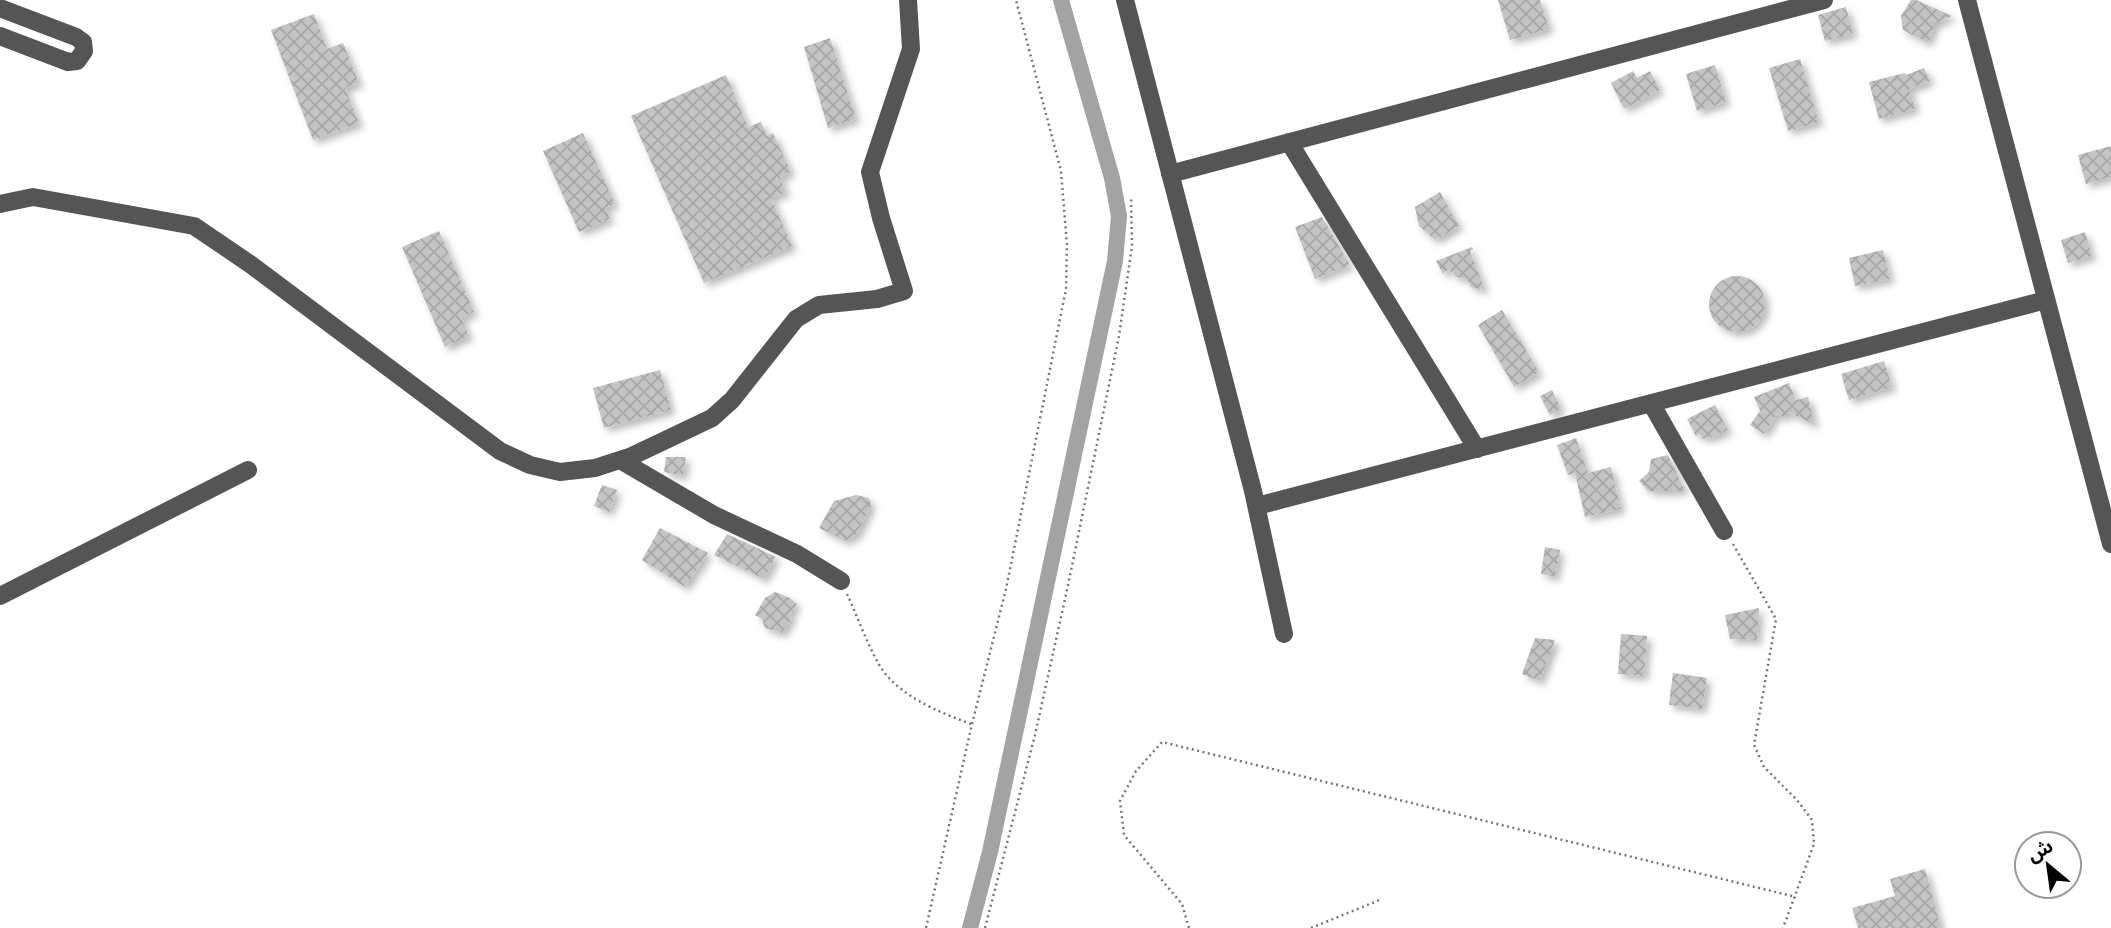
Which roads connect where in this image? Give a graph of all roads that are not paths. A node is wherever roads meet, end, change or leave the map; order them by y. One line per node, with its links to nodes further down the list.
1 (908, 0): 13 (street)
2 (1125, 0): 8 (street)
3 (1824, 0): 7 (street)
4 (1967, 0): 10 (street)
5 (0, 8): 6 (street)
6 (0, 36)
7 (1289, 142): 8 (street); 12 (street)
8 (1170, 174): 15 (street)
9 (0, 204): 13 (street)
10 (2046, 300): 11 (street); 17 (street)
11 (1651, 403): 12 (street); 16 (street)
12 (1477, 449): 15 (street)
13 (620, 460): 18 (street)
14 (248, 470): 19 (street)
15 (1257, 506): 20 (street)
16 (1724, 531)
17 (2111, 544)
18 (841, 581)
19 (0, 596)
20 (1284, 634)

